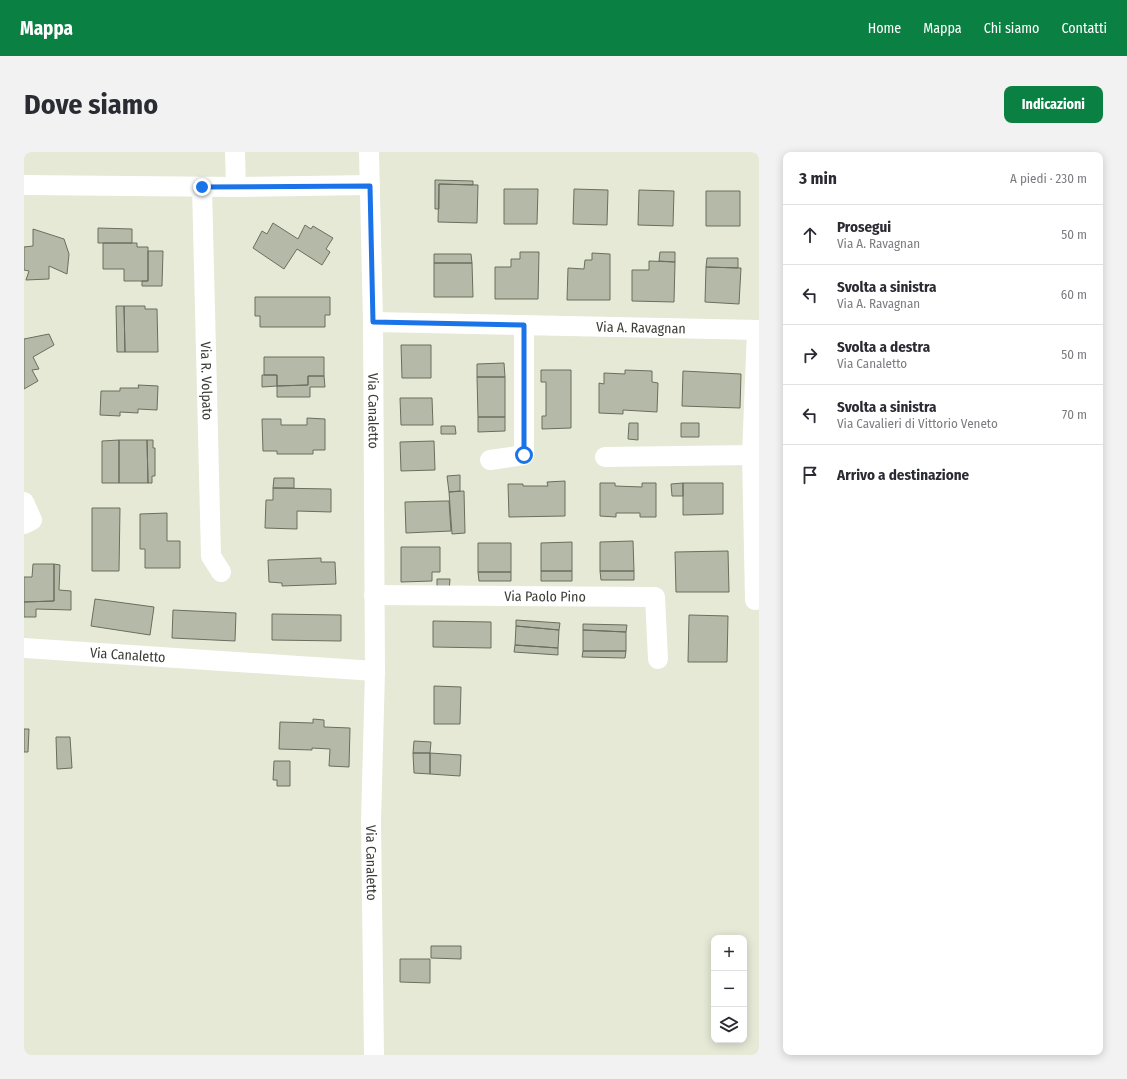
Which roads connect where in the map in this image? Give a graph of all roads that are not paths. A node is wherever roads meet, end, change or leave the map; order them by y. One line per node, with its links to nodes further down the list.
1 (235, 152): 6 (street)
2 (368, 152): 4 (street, Via Canaletto)
3 (24, 185): 5 (street)
4 (370, 186): 6 (street); 7 (street, Via Canaletto)
5 (202, 187): 6 (street); 15 (street, Via R. Volpato)
6 (236, 188)
7 (373, 322): 8 (street, Via A. Ravagnan); 16 (street, Via Canaletto)
8 (524, 325): 9 (street, Via A. Ravagnan); 12 (street)
9 (758, 330): 10 (street, Via A. Ravagnan)
10 (752, 455): 11 (street); 17 (street, Via A. Ravagnan)
11 (605, 457)
12 (490, 460)
13 (24, 502): 14 (street)
14 (24, 524)
15 (221, 572)
16 (374, 595): 19 (street, Via Paolo Pino); 20 (street, Via Canaletto)
17 (755, 600)
18 (24, 648): 20 (street, Via Canaletto)
19 (658, 659)
20 (375, 671): 21 (street, Via Canaletto)
21 (374, 1055)

